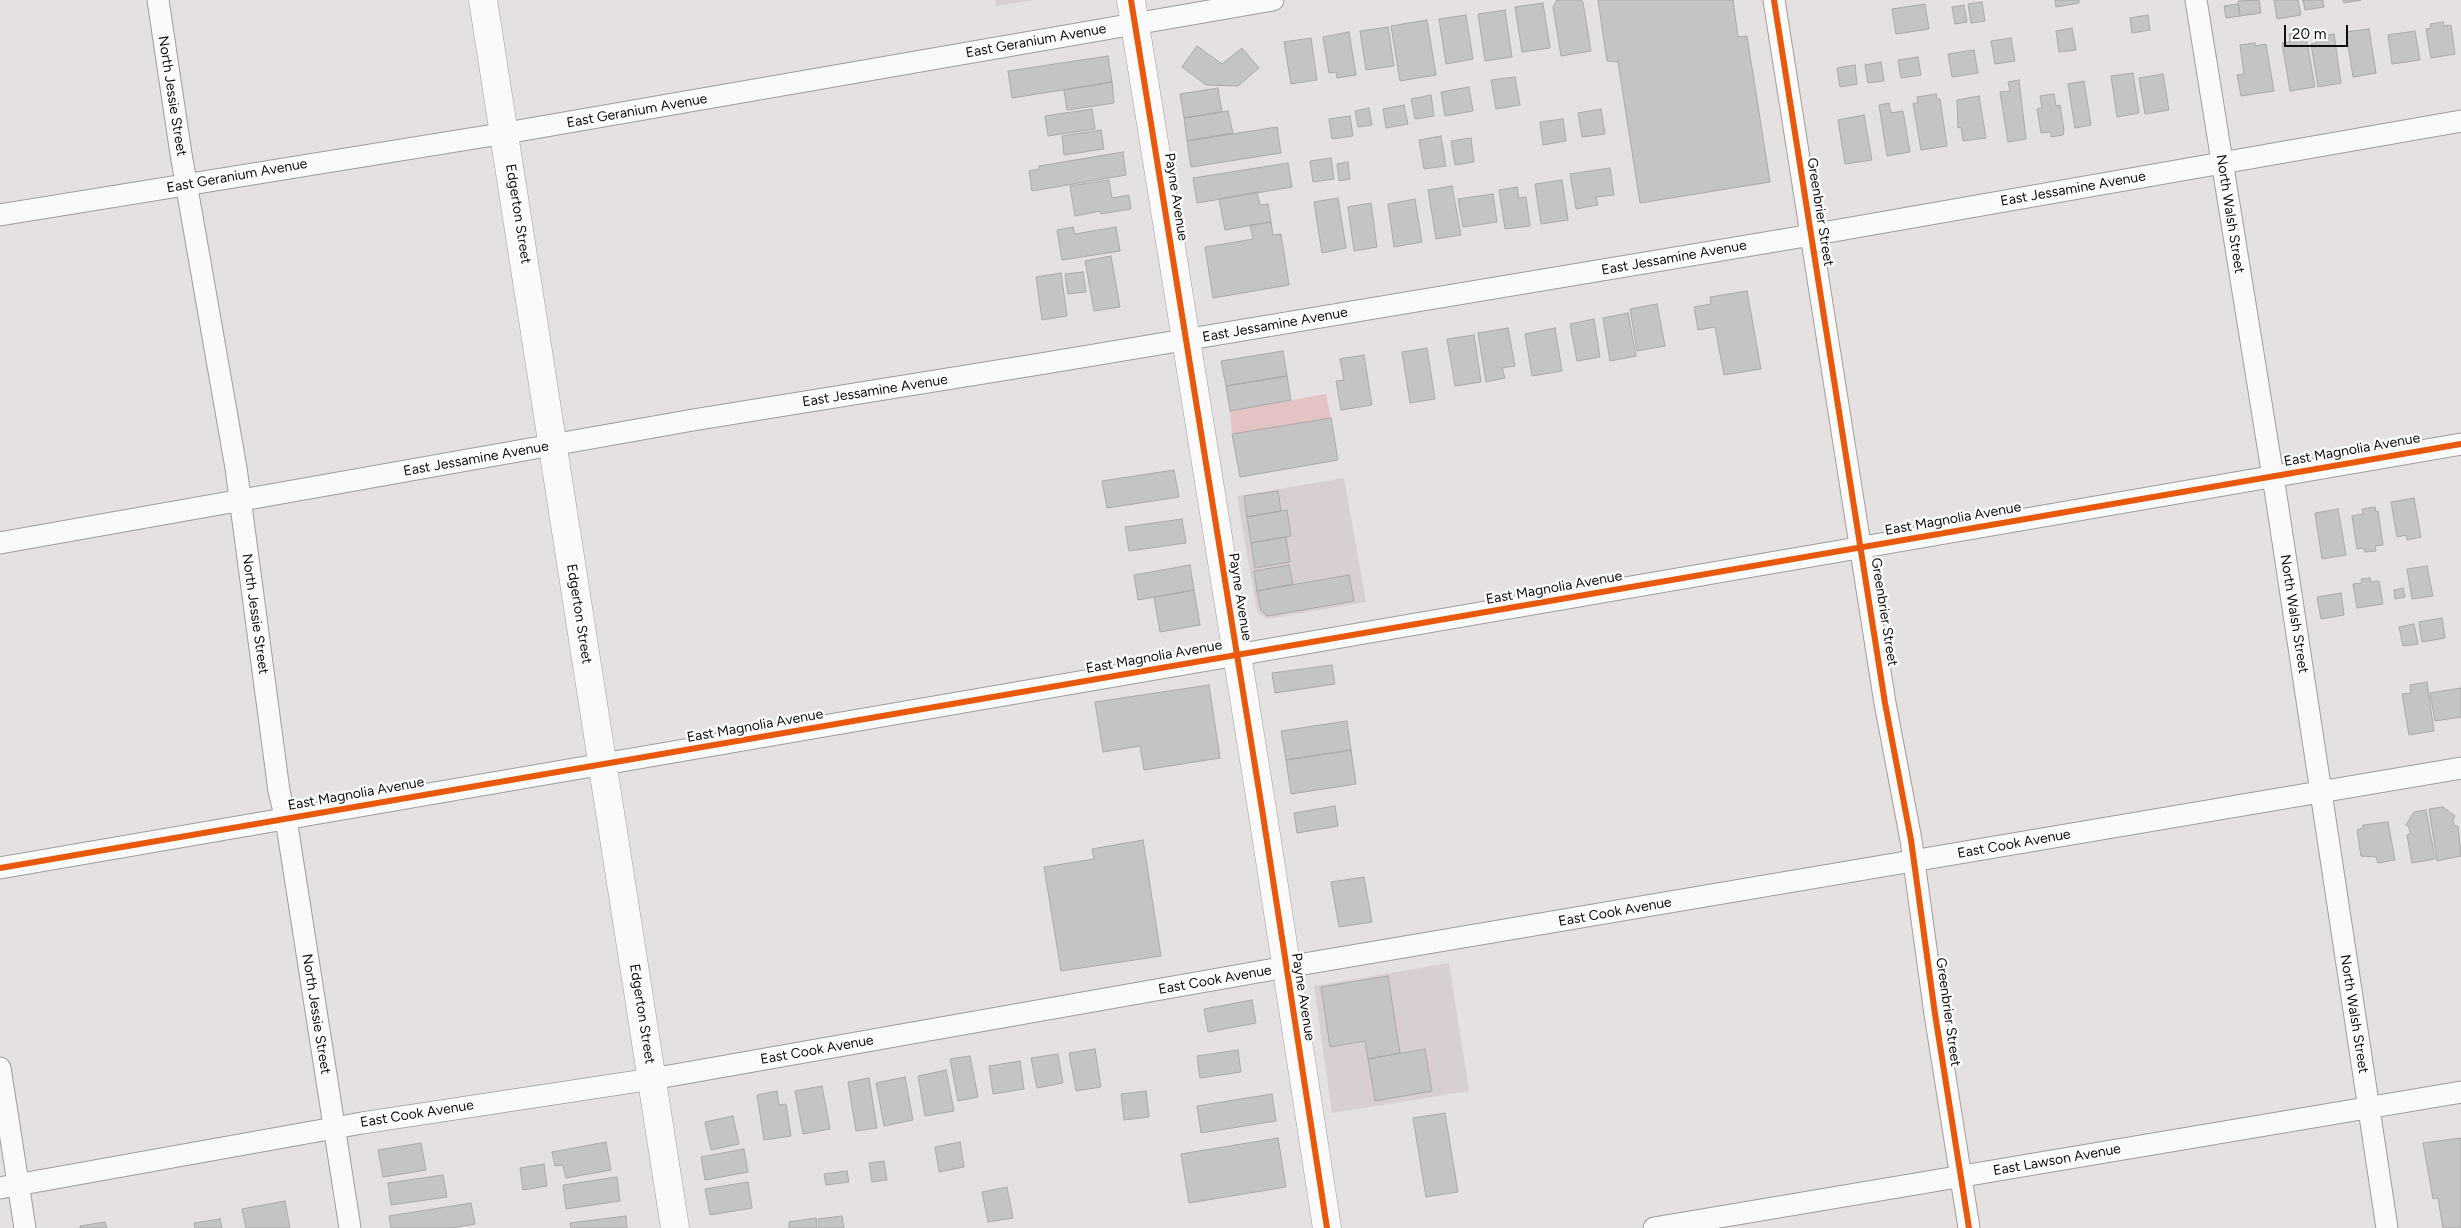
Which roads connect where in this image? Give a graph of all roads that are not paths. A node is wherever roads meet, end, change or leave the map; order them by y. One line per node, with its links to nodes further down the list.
1 (158, 0): 10 (street, North Jessie Street)
2 (483, 0): 8 (street, Edgerton Street)
3 (1273, 0): 6 (street, East Geranium Avenue)
4 (1774, 0): 12 (street, Greenbrier Street)
5 (2196, 0): 9 (street, North Walsh Street)
6 (1133, 12): 8 (street, East Geranium Avenue); 13 (street, Payne Avenue)
7 (2461, 121): 9 (street, East Jessamine Avenue)
8 (506, 133): 10 (street, East Geranium Avenue); 15 (street, Edgerton Street)
9 (2222, 163): 12 (street, East Jessamine Avenue); 16 (street, North Walsh Street)
10 (187, 185): 11 (street, East Geranium Avenue); 17 (street, North Jessie Street)
11 (0, 216)
12 (1811, 235): 13 (street, East Jessamine Avenue); 19 (street, Greenbrier Street)
13 (1186, 340): 15 (street, East Jessamine Avenue); 20 (street, Payne Avenue)
14 (2461, 444): 16 (street, East Magnolia Avenue)
15 (554, 446): 17 (street, East Jessamine Avenue); 21 (street, Edgerton Street)
16 (2273, 477): 19 (street, East Magnolia Avenue); 23 (street, North Walsh Street)
17 (240, 499): 18 (street, East Jessamine Avenue); 24 (street, North Jessie Street)
18 (0, 543)
19 (1861, 548): 20 (street, East Magnolia Avenue); 25 (street, Greenbrier Street)
20 (1237, 655): 21 (street, East Magnolia Avenue); 27 (street, Payne Avenue)
21 (602, 765): 24 (street, East Magnolia Avenue); 29 (street, Edgerton Street)
22 (2461, 768): 23 (street, East Cook Avenue)
23 (2320, 791): 25 (street, East Cook Avenue); 31 (street, North Walsh Street)
24 (286, 819): 26 (street, East Magnolia Avenue); 32 (street, North Jessie Street)
25 (1914, 861): 27 (street, East Cook Avenue); 33 (street, Greenbrier Street)
26 (0, 868)
27 (1286, 967): 29 (street, East Cook Avenue); 38 (street, Payne Avenue)
28 (0, 1068): 34 (street)
29 (652, 1079): 32 (street, East Cook Avenue); 37 (street, Edgerton Street)
30 (2461, 1092): 31 (street, East Lawson Avenue)
31 (2369, 1107): 33 (street, East Lawson Avenue); 41 (street, North Walsh Street)
32 (334, 1129): 34 (street, East Cook Avenue); 36 (street, North Jessie Street)
33 (1962, 1177): 39 (street, East Lawson Avenue); 40 (street, Greenbrier Street)
34 (9, 1187): 35 (street)
35 (25, 1228)
36 (350, 1228)
37 (675, 1228)
38 (1327, 1228)
39 (1654, 1228)
40 (1970, 1228)
41 (2387, 1228)

